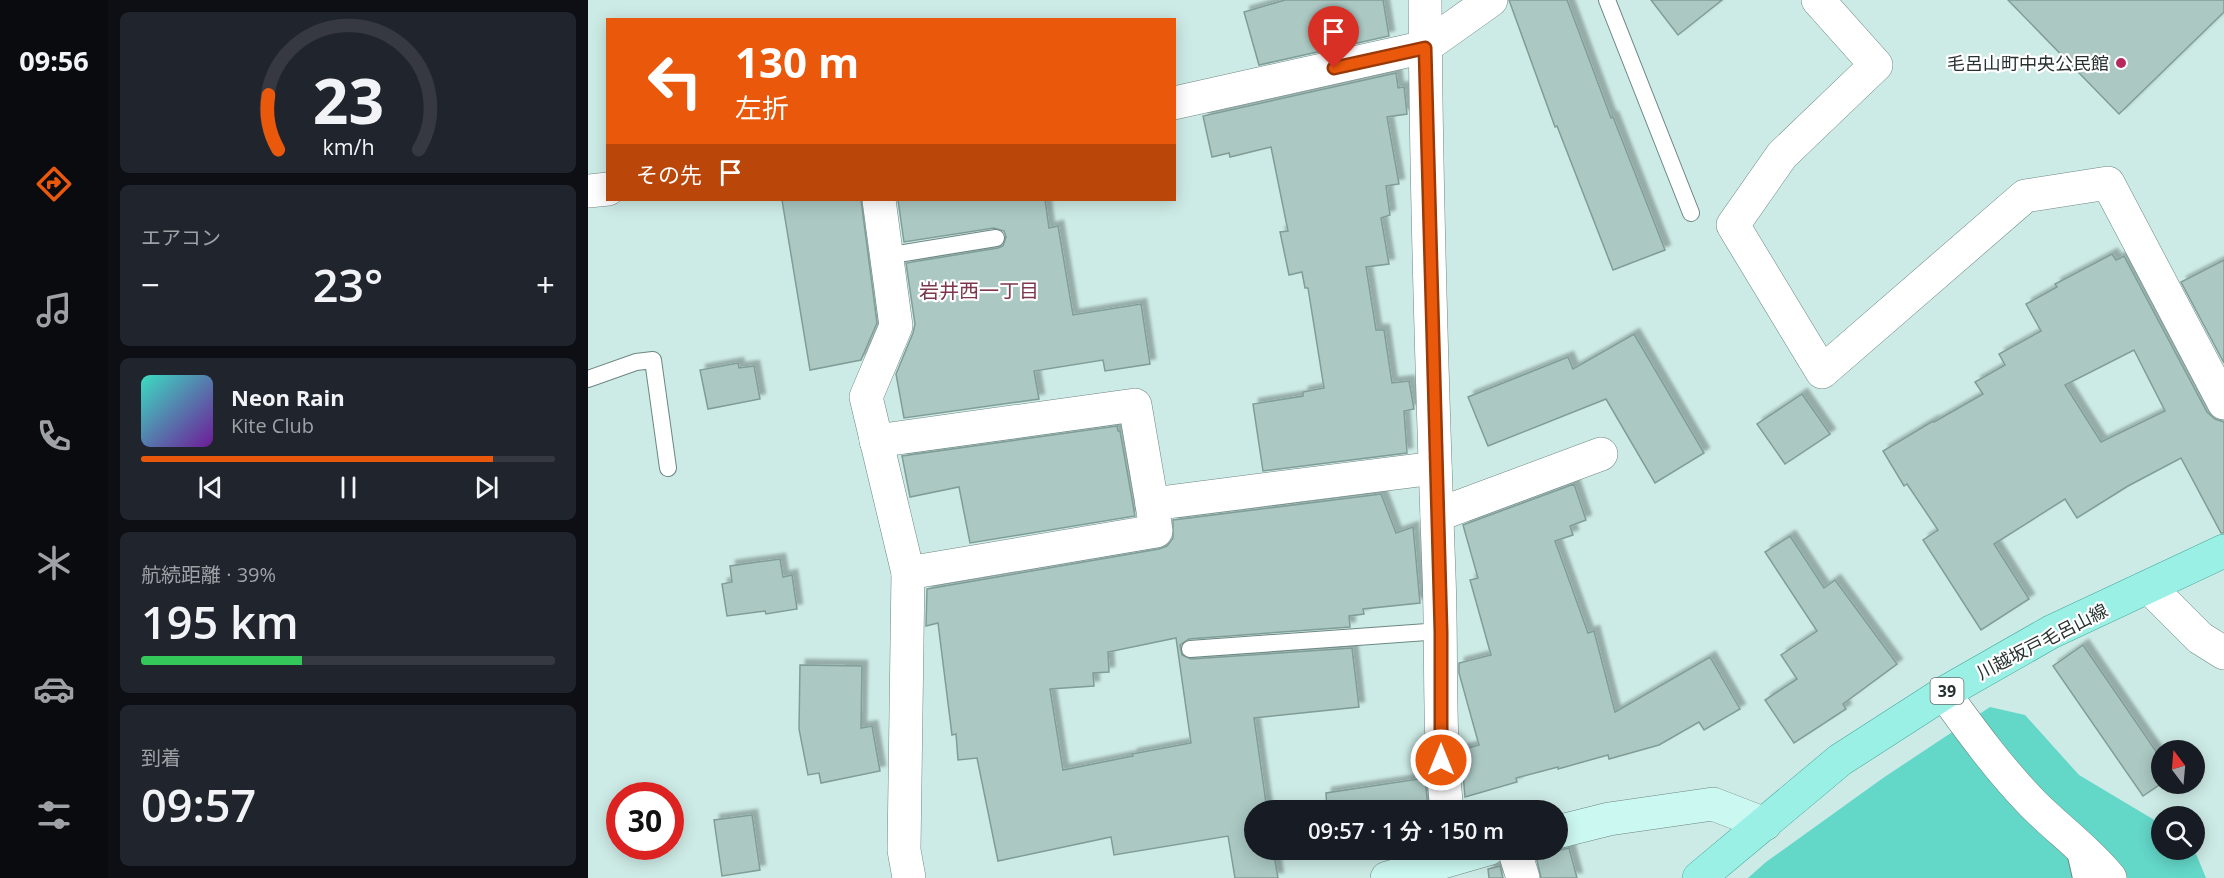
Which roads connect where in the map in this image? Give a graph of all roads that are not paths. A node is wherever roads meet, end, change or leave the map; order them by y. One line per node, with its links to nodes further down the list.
1 (1425, 0): 5 (street)
2 (1491, 0): 5 (street)
3 (1607, 0): 10 (lane)
4 (1818, 0): 14 (street)
5 (1425, 48): 6 (street); 18 (street)
6 (1176, 103)
7 (606, 189): 8 (street)
8 (588, 191)
9 (879, 201): 12 (street)
10 (1691, 213)
11 (996, 238): 12 (lane)
12 (886, 256): 15 (street)
13 (588, 379): 17 (lane)
14 (2224, 403)
15 (876, 441): 19 (street); 22 (street)
16 (1601, 454): 20 (street)
17 (668, 468)
18 (1435, 468): 19 (street); 20 (street)
19 (1152, 504): 22 (street)
20 (1437, 515): 24 (street)
21 (2224, 551): 23 (main road, 川越坂戸毛呂山線 / 39)
22 (908, 573): 34 (street)
23 (2150, 588): 26 (street); 27 (main road, 川越坂戸毛呂山線 / 39)
24 (1441, 632): 25 (lane); 28 (street)
25 (1190, 649)
26 (2224, 653)
27 (1944, 693): 29 (main road, 川越坂戸毛呂山線 / 39); 31 (street)
28 (1445, 800)
29 (1765, 824): 30 (street); 37 (main road, 川越坂戸毛呂山線 / 39)
30 (1568, 829)
31 (2073, 843): 38 (lane); 39 (street)
32 (1435, 860): 35 (street)
33 (1517, 860): 36 (street)
34 (909, 878)
35 (1387, 878)
36 (1523, 878)
37 (1699, 878)
38 (2081, 878)
39 (2110, 878)

